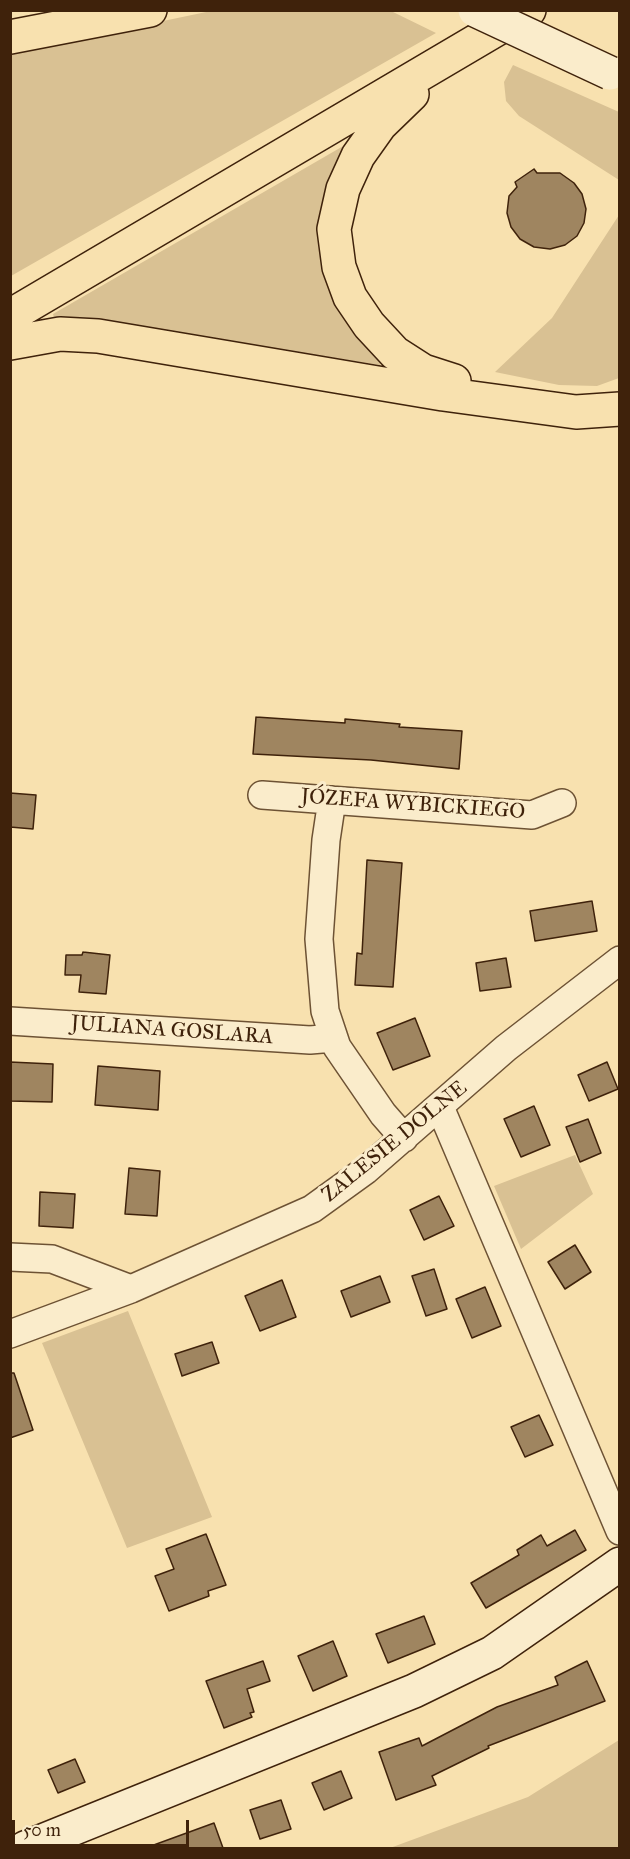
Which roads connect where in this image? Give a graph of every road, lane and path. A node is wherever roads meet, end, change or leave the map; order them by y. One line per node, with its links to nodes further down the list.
1 (56, 10): 5 (main road)
2 (150, 10): 6 (main road)
3 (475, 10): 8 (street, bridge)
4 (529, 10): 7 (main road)
5 (10, 27)
6 (10, 37)
7 (453, 54): 9 (main road); 13 (main road)
8 (615, 75)
9 (82, 274): 10 (main road); 11 (main road)
10 (10, 304)
11 (10, 316)
12 (10, 343): 14 (main road)
13 (620, 394)
14 (620, 409)
15 (262, 795): 16 (street, JÓZEFA WYBICKIEGO)
16 (332, 800): 17 (street, JÓZEFA WYBICKIEGO); 20 (street)
17 (562, 803)
18 (620, 960): 21 (street, ZALESIE DOLNE)
19 (10, 1021): 20 (street, JULIANA GOSLARA)
20 (334, 1038): 22 (street)
21 (440, 1107): 22 (street, ZALESIE DOLNE); 26 (street)
22 (404, 1138): 24 (street, ZALESIE DOLNE)
23 (10, 1257): 24 (street)
24 (131, 1289): 25 (street, ZALESIE DOLNE)
25 (10, 1334)
26 (620, 1531)
27 (620, 1564): 28 (street)
28 (25, 1848)

